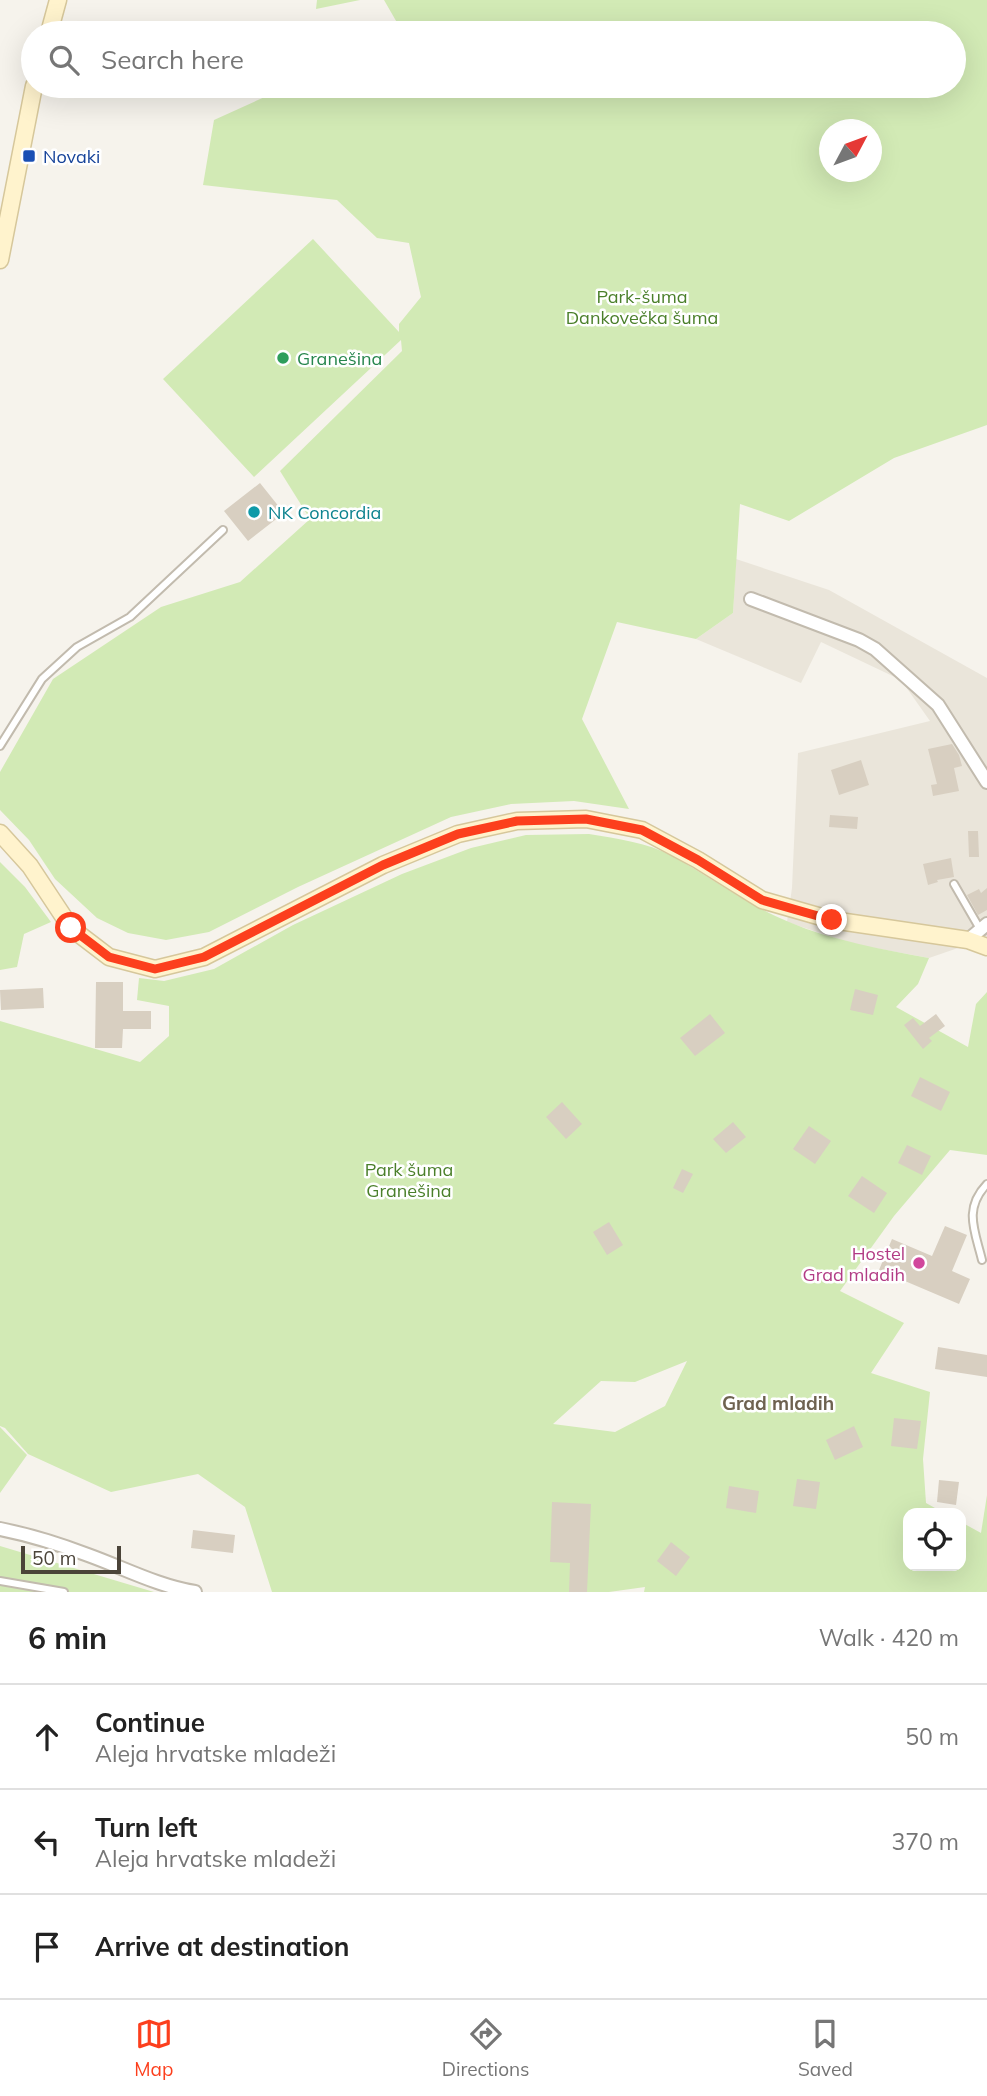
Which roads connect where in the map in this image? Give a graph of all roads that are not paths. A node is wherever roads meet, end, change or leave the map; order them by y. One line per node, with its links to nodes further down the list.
1 (58, 0): 2 (street)
2 (52, 21)
3 (31, 98): 4 (street)
4 (5, 203): 5 (street)
5 (0, 260)
6 (223, 530): 8 (lane)
7 (751, 598): 9 (street)
8 (0, 746)
9 (987, 782)
10 (0, 833): 12 (street)
11 (954, 884): 12 (lane)
12 (978, 931): 13 (street)
13 (987, 947)
14 (987, 1184): 15 (lane)
15 (982, 1260)
16 (0, 1529): 19 (street)
17 (0, 1581): 18 (lane)
18 (64, 1592)
19 (195, 1592)

